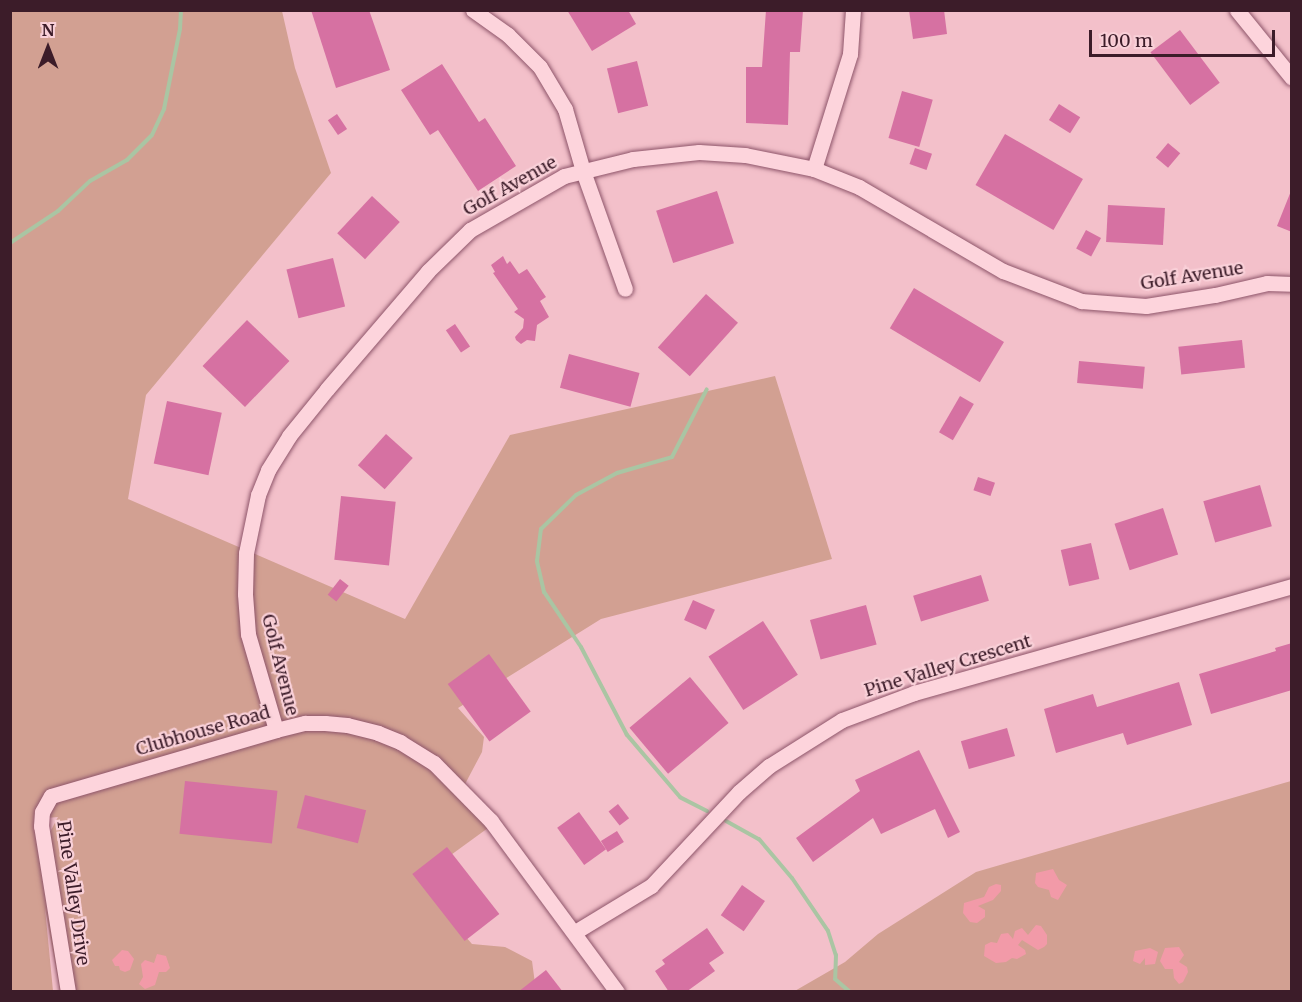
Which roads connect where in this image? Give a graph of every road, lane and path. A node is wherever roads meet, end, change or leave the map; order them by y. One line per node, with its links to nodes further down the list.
1 (473, 10): 6 (street)
2 (854, 10): 5 (street)
3 (1237, 10): 4 (street)
4 (1292, 78)
5 (814, 169): 6 (street, Golf Avenue); 7 (street, Golf Avenue)
6 (583, 171): 8 (street); 10 (street, Golf Avenue)
7 (1292, 284)
8 (625, 289)
9 (1292, 586): 12 (street, Pine Valley Crescent)
10 (276, 730): 11 (street, Clubhouse Road); 12 (street, Clubhouse Road)
11 (45, 802): 13 (street, Pine Valley Drive)
12 (575, 932): 14 (street, Clubhouse Road)
13 (68, 992)
14 (617, 992)

